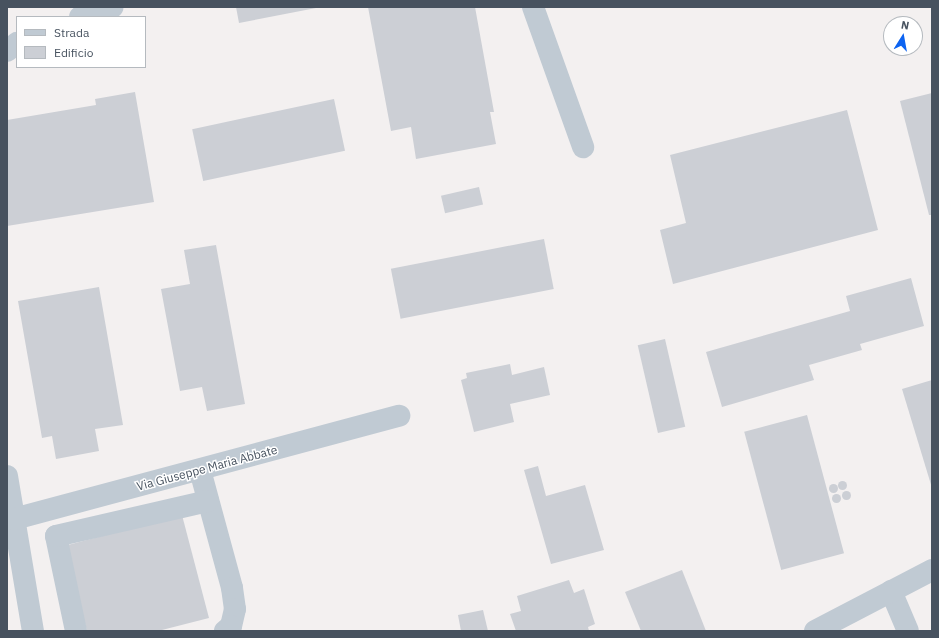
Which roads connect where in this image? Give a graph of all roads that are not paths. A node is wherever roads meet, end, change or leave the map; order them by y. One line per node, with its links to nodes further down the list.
1 (112, 7): 3 (street)
2 (532, 7): 6 (street)
3 (83, 16)
4 (16, 44): 5 (street)
5 (7, 51)
6 (582, 147)
7 (399, 416): 8 (street, Via Giuseppe Maria Abbate)
8 (200, 470): 10 (street); 11 (street, Via Giuseppe Maria Abbate)
9 (7, 476): 11 (street)
10 (208, 501): 15 (street); 16 (street)
11 (14, 519): 14 (street)
12 (932, 570): 13 (street)
13 (891, 591): 17 (street); 18 (street)
14 (33, 631)
15 (76, 631)
16 (225, 631)
17 (815, 631)
18 (908, 631)

